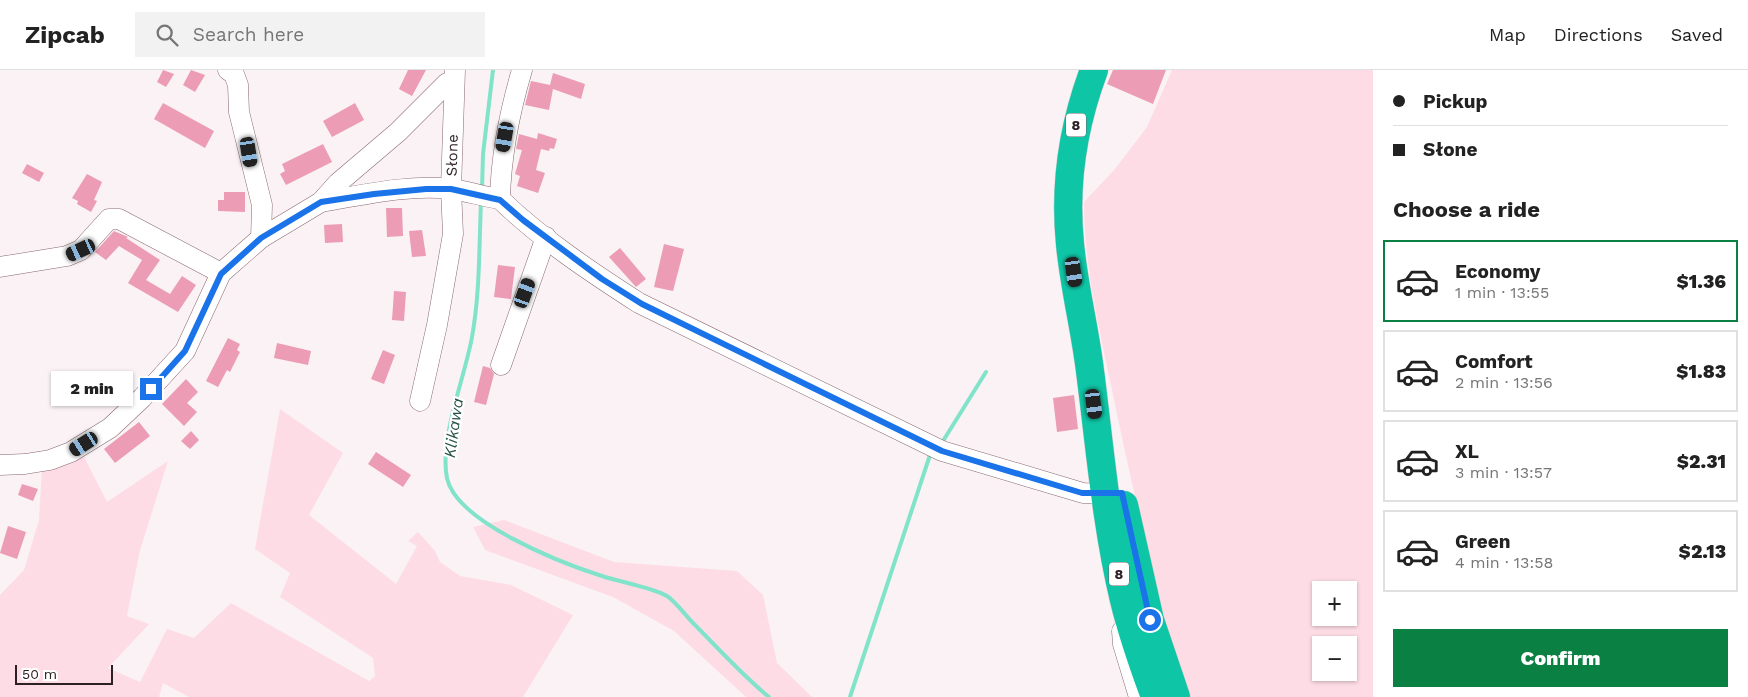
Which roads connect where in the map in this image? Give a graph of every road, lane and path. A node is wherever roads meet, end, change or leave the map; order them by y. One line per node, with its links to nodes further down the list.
1 (228, 70): 9 (street)
2 (522, 70): 6 (street)
3 (1094, 70): 15 (highway, 8)
4 (455, 75): 5 (street, Słone); 7 (street, Słone)
5 (458, 190): 6 (street); 7 (street, Słone); 13 (street)
6 (494, 198): 8 (street)
7 (321, 202): 9 (street, Słone)
8 (546, 237): 12 (street); 15 (street)
9 (261, 238): 11 (street, Słone)
10 (0, 267): 11 (street)
11 (221, 274): 14 (street, Słone)
12 (500, 365)
13 (420, 401)
14 (0, 465)
15 (1113, 493): 16 (highway, 8); 19 (highway, 8)
16 (1124, 599): 17 (street); 18 (highway, 8)
17 (1139, 697)
18 (1155, 697)
19 (1176, 697)

